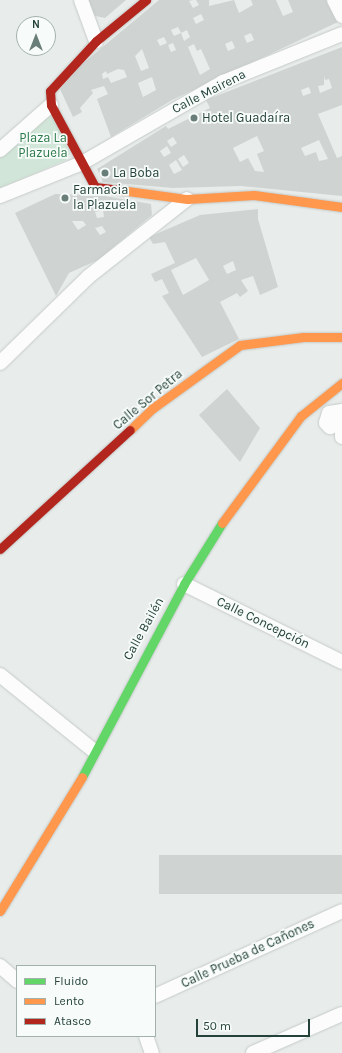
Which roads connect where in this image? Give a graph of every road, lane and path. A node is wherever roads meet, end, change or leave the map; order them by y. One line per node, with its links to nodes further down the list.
1 (81, 0): 6 (street)
2 (146, 0): 6 (street)
3 (334, 0): 4 (street)
4 (342, 16)
5 (342, 34): 9 (street, Calle Mairena)
6 (96, 41): 7 (street)
7 (52, 104): 8 (street); 9 (street)
8 (0, 150)
9 (82, 163): 10 (street); 11 (street)
10 (0, 196)
11 (187, 199): 12 (street); 14 (street)
12 (342, 207)
13 (342, 337): 20 (street, Calle Sor Petra)
14 (0, 363)
15 (342, 383): 21 (street, Calle Bailén)
16 (342, 411): 17 (street)
17 (342, 418)
18 (342, 430): 19 (street)
19 (342, 437)
20 (0, 549)
21 (184, 584): 22 (street, Calle Concepción); 24 (street, Calle Bailén)
22 (342, 662)
23 (0, 675): 24 (street)
24 (93, 750): 25 (street, Calle Bailén)
25 (0, 911)
26 (342, 911): 29 (street, Calle Prueba de Cañones)
27 (0, 966): 28 (street)
28 (16, 980)
29 (156, 996)
30 (342, 1014): 33 (street)
31 (146, 1037): 32 (street)
32 (152, 1053)
33 (253, 1053)

